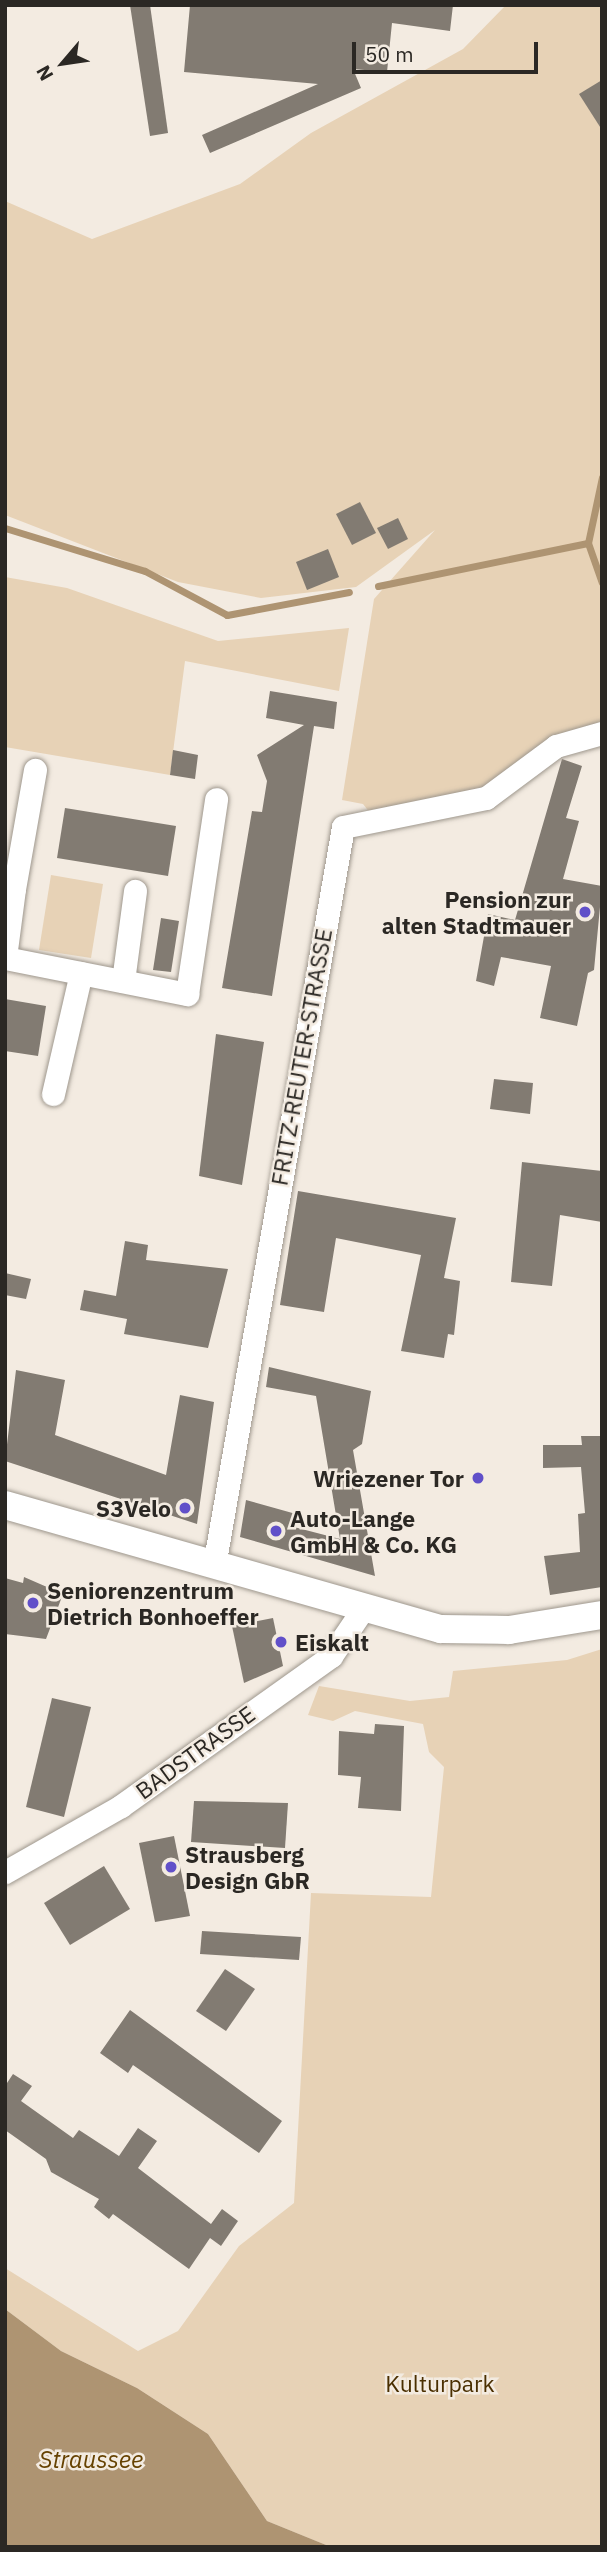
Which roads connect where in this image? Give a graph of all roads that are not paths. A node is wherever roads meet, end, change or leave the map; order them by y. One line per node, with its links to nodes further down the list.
1 (602, 733): 11 (street, FRITZ-REUTER-STRASSE)
2 (36, 770): 4 (street)
3 (216, 799): 8 (street)
4 (9, 888): 6 (street)
5 (135, 891): 8 (street)
6 (5, 958): 7 (street)
7 (81, 973): 8 (street); 9 (street)
8 (123, 981)
9 (53, 1094)
10 (5, 1505): 11 (street)
11 (214, 1566): 12 (street)
12 (363, 1609): 13 (street); 14 (street, BADSTRASSE)
13 (602, 1615)
14 (5, 1872)

